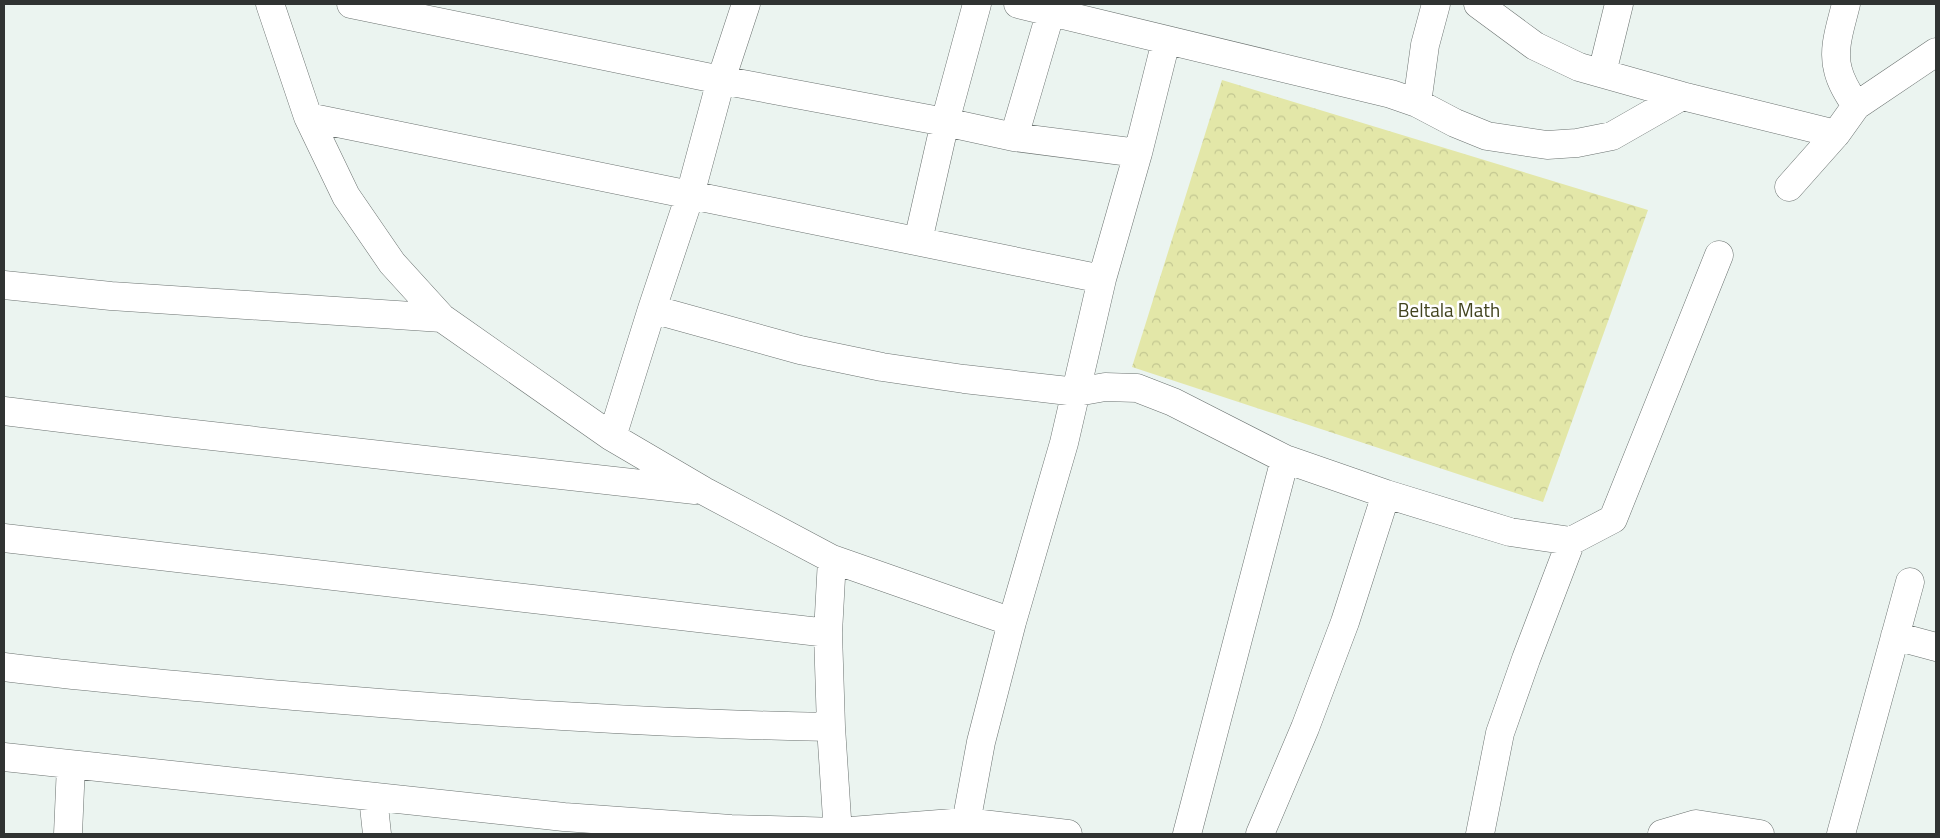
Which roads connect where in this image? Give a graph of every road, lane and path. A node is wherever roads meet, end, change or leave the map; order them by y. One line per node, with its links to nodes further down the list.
1 (270, 4): 18 (street)
2 (351, 4): 14 (street)
3 (746, 4): 14 (street)
4 (977, 4): 19 (street)
5 (1020, 4): 10 (street)
6 (1436, 4): 16 (street)
7 (1478, 4): 13 (street)
8 (1619, 4): 13 (street)
9 (1846, 4): 17 (street)
10 (1051, 11): 11 (street); 21 (street)
11 (1166, 41): 16 (street); 22 (street)
12 (1936, 52): 17 (street)
13 (1602, 73): 15 (street)
14 (721, 80): 19 (street); 24 (street)
15 (1682, 96): 16 (street); 20 (street)
16 (1417, 103)
17 (1856, 106): 20 (street)
18 (308, 117): 24 (street); 30 (street)
19 (945, 122): 21 (street); 25 (street)
20 (1836, 134): 23 (street)
21 (1014, 136): 22 (street)
22 (1138, 153): 27 (street)
23 (1789, 187)
24 (690, 195): 25 (street); 29 (street)
25 (918, 241): 27 (street)
26 (1718, 255): 38 (street)
27 (1102, 279): 31 (street)
28 (4, 284): 30 (street)
29 (652, 308): 31 (street); 33 (street)
30 (442, 318): 33 (street)
31 (1077, 392): 34 (street); 41 (street)
32 (4, 411): 35 (street)
33 (612, 437): 35 (street)
34 (1285, 459): 36 (street); 57 (street)
35 (704, 491): 39 (street)
36 (1386, 494): 38 (street); 58 (street)
37 (4, 538): 42 (street)
38 (1571, 541): 59 (street)
39 (832, 559): 41 (street); 42 (street)
40 (1910, 582): 43 (street)
41 (1012, 622): 51 (street)
42 (828, 633): 46 (street)
43 (1895, 636): 44 (street); 62 (street)
44 (1936, 647)
45 (4, 667): 46 (street)
46 (831, 727): 53 (street)
47 (4, 757): 48 (street)
48 (71, 765): 49 (street); 54 (street)
49 (374, 797): 50 (street); 55 (street)
50 (564, 826): 52 (street)
51 (964, 828): 53 (street); 56 (street)
52 (731, 832): 53 (street)
53 (838, 833)
54 (68, 834)
55 (377, 834)
56 (1068, 834)
57 (1187, 834)
58 (1260, 834)
59 (1480, 834)
60 (1662, 834): 61 (street)
61 (1760, 834)
62 (1841, 834)

